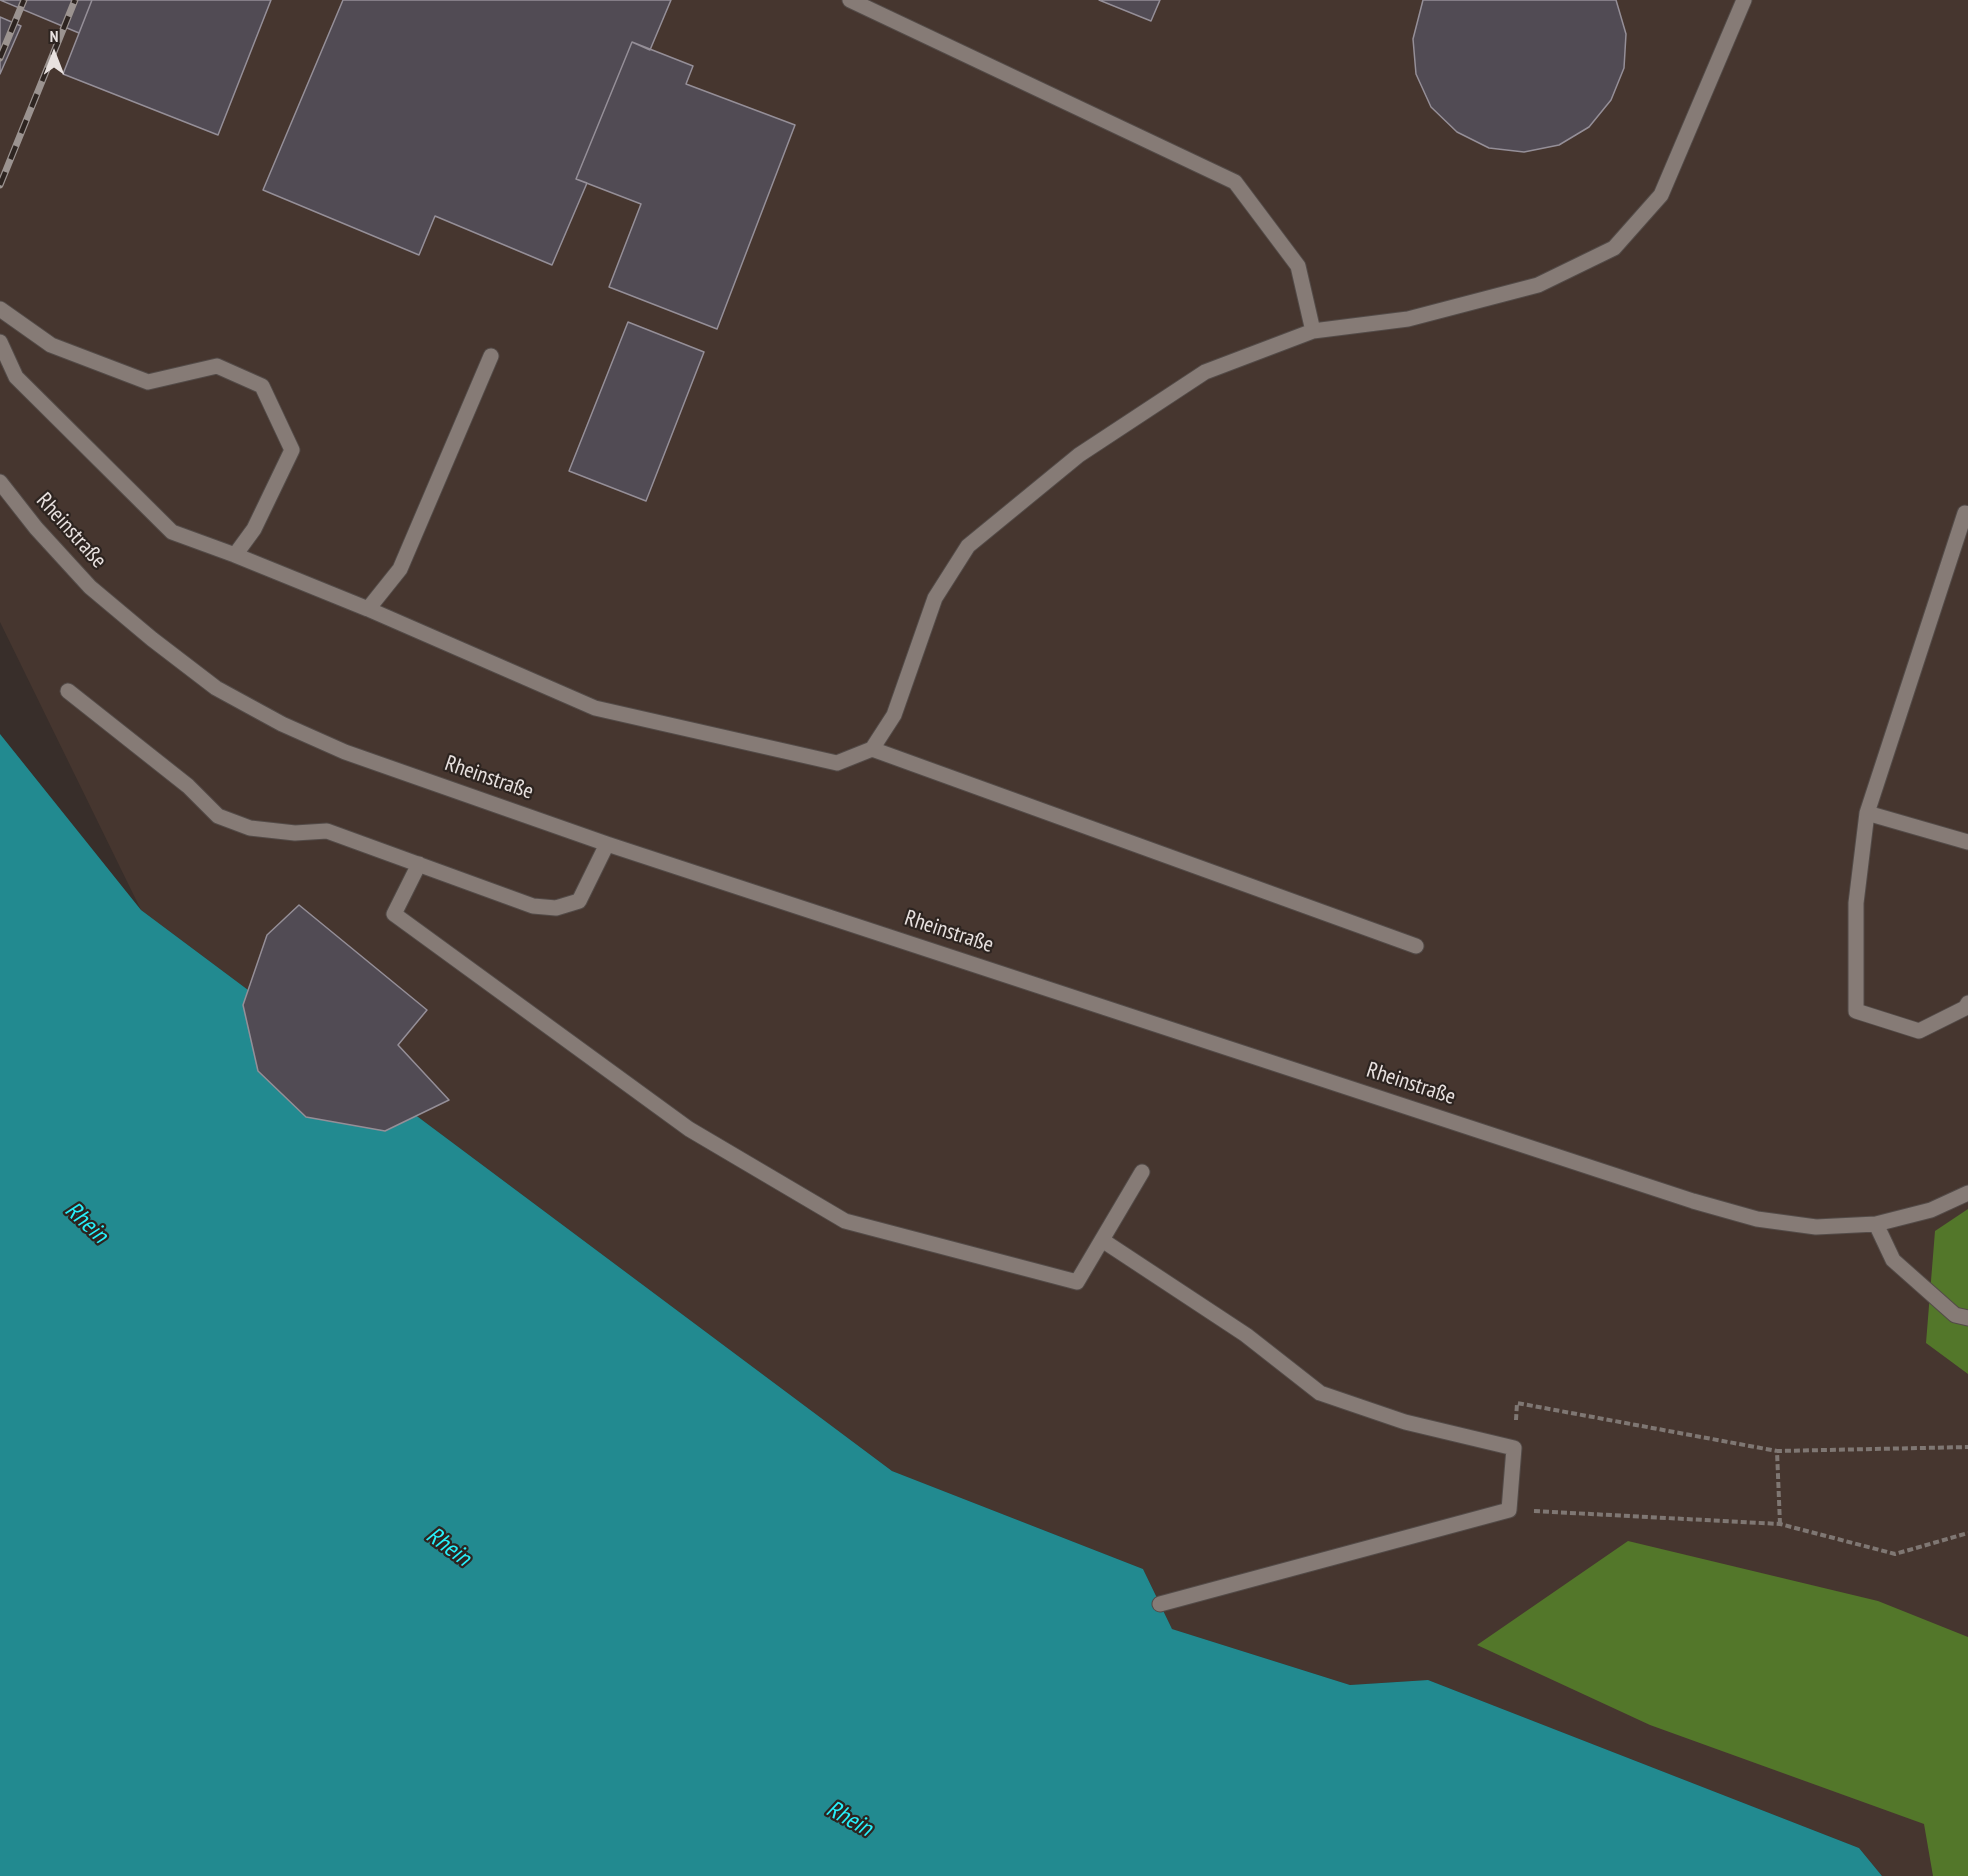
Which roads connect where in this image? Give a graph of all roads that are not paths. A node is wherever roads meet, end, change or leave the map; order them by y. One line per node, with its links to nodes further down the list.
1 (850, 0): 4 (street)
2 (1744, 0): 4 (street)
3 (0, 309): 9 (street)
4 (1313, 331): 12 (street)
5 (0, 342): 9 (street)
6 (491, 356): 10 (street)
7 (0, 482): 15 (street, Rheinstraße)
8 (1968, 514): 13 (street)
9 (235, 555): 10 (street)
10 (368, 609): 12 (street)
11 (68, 691): 16 (street)
12 (872, 749): 17 (street)
13 (1867, 813): 14 (street); 18 (street)
14 (1968, 842)
15 (607, 843): 16 (street); 21 (street, Rheinstraße)
16 (419, 864): 22 (street)
17 (1416, 946)
18 (1968, 1003)
19 (1142, 1173): 22 (street)
20 (1968, 1193): 21 (street, Rheinstraße)
21 (1876, 1224): 23 (street)
22 (1102, 1240): 24 (street)
23 (1968, 1318)
24 (1160, 1604)

